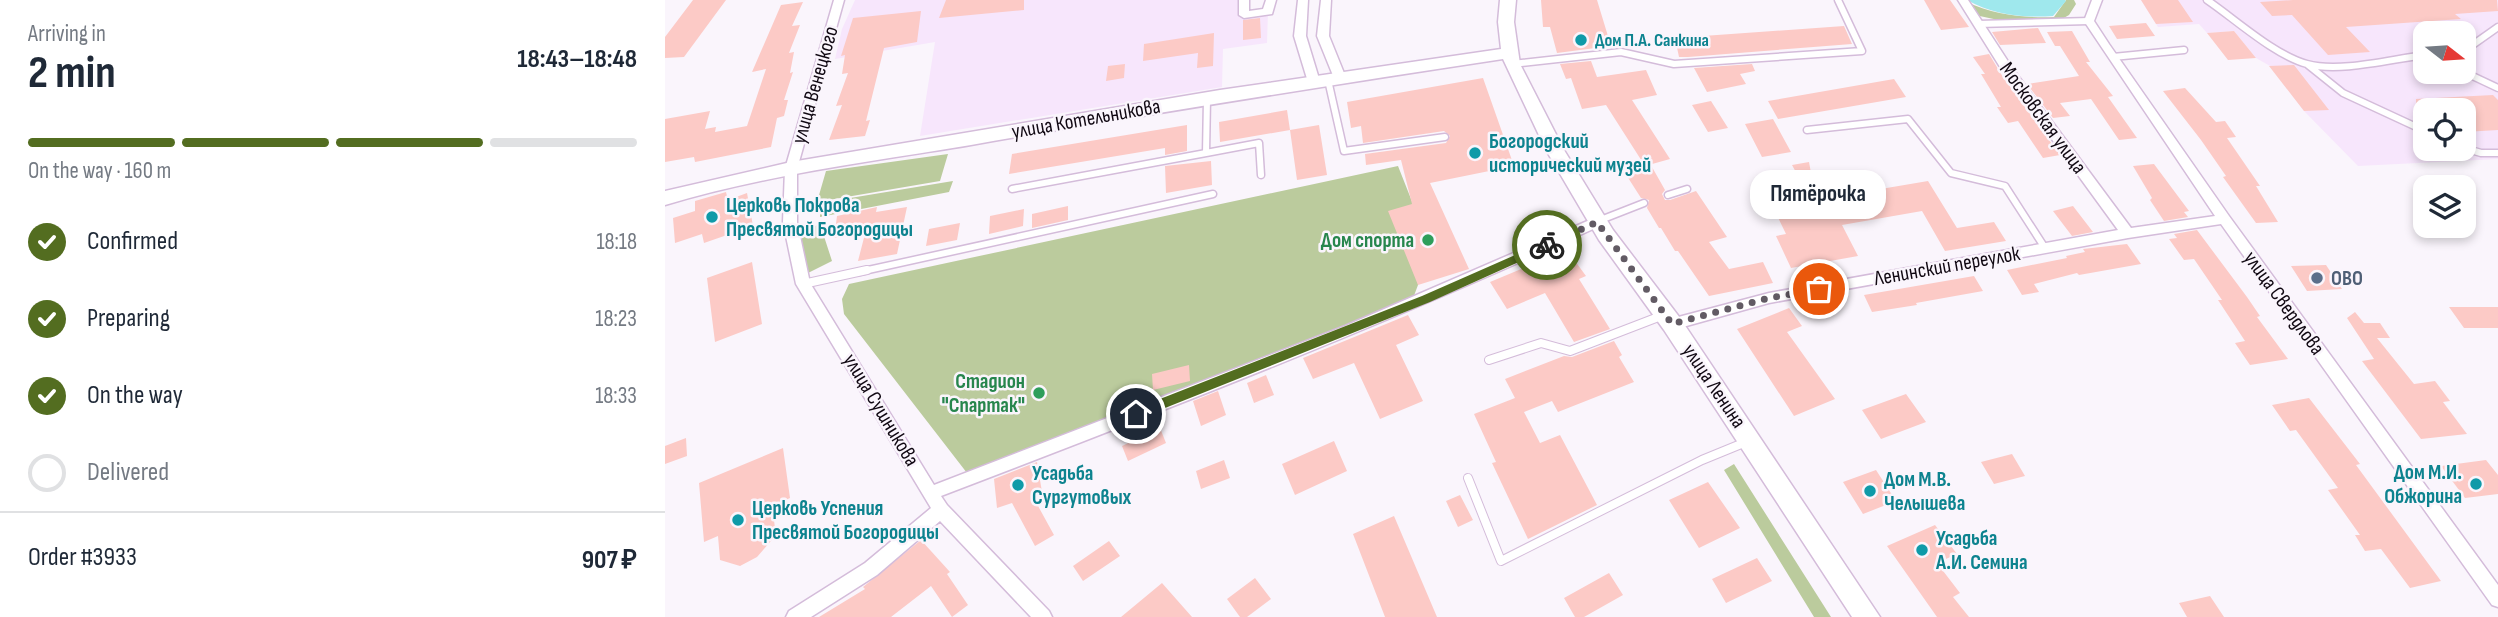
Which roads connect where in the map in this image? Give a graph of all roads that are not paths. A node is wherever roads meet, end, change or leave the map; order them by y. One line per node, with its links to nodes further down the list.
1 (839, 0): 30 (street, улица Венецкого)
2 (1244, 0): 3 (street)
3 (1271, 0)
4 (1303, 0): 21 (street)
5 (1326, 0): 21 (street)
6 (1508, 0): 18 (street, улица Ленина)
7 (1839, 0): 18 (lane)
8 (1963, 0): 12 (street, Московская улица)
9 (2097, 0): 11 (street)
10 (2207, 0): 19 (lane)
11 (2089, 21): 12 (lane); 17 (street, улица Свердлова)
12 (1977, 22): 40 (street, Московская улица)
13 (2498, 27): 14 (lane)
14 (2476, 43)
15 (2184, 50): 17 (lane)
16 (2413, 56): 19 (lane)
17 (2113, 57): 38 (street, улица Свердлова)
18 (1511, 58): 21 (street, улица Котельникова); 39 (street, улица Ленина)
19 (2307, 64): 24 (lane)
20 (2476, 78): 22 (lane)
21 (1327, 80): 23 (street, улица Котельникова); 26 (lane)
22 (2498, 88)
23 (1207, 98): 28 (lane); 30 (street, улица Котельникова)
24 (2413, 125)
25 (1807, 130): 41 (lane)
26 (1445, 138)
27 (2476, 152): 29 (lane)
28 (1206, 153): 31 (lane); 32 (lane)
29 (2498, 153)
30 (791, 169): 36 (street, улица Котельникова); 42 (street, улица Сушникова)
31 (1261, 176)
32 (1012, 189)
33 (1687, 189): 35 (lane)
34 (1213, 194): 42 (lane)
35 (1668, 195)
36 (665, 198)
37 (1644, 203): 39 (lane)
38 (2224, 219): 40 (street, Ленинский переулок); 49 (street, улица Свердлова)
39 (1597, 222): 43 (street, улица Ленина); 47 (street)
40 (2128, 233): 41 (street, Ленинский переулок)
41 (2045, 248): 43 (street, Ленинский переулок)
42 (803, 284): 47 (street, улица Сушникова)
43 (1669, 319): 44 (lane); 45 (street, улица Ленина)
44 (1489, 360)
45 (1750, 441): 46 (lane); 52 (street, улица Ленина)
46 (1468, 478)
47 (931, 493): 48 (street, улица Сушникова)
48 (941, 510): 50 (street); 51 (street, улица Сушникова)
49 (2498, 599)
50 (795, 617)
51 (1043, 617)
52 (1867, 617)

